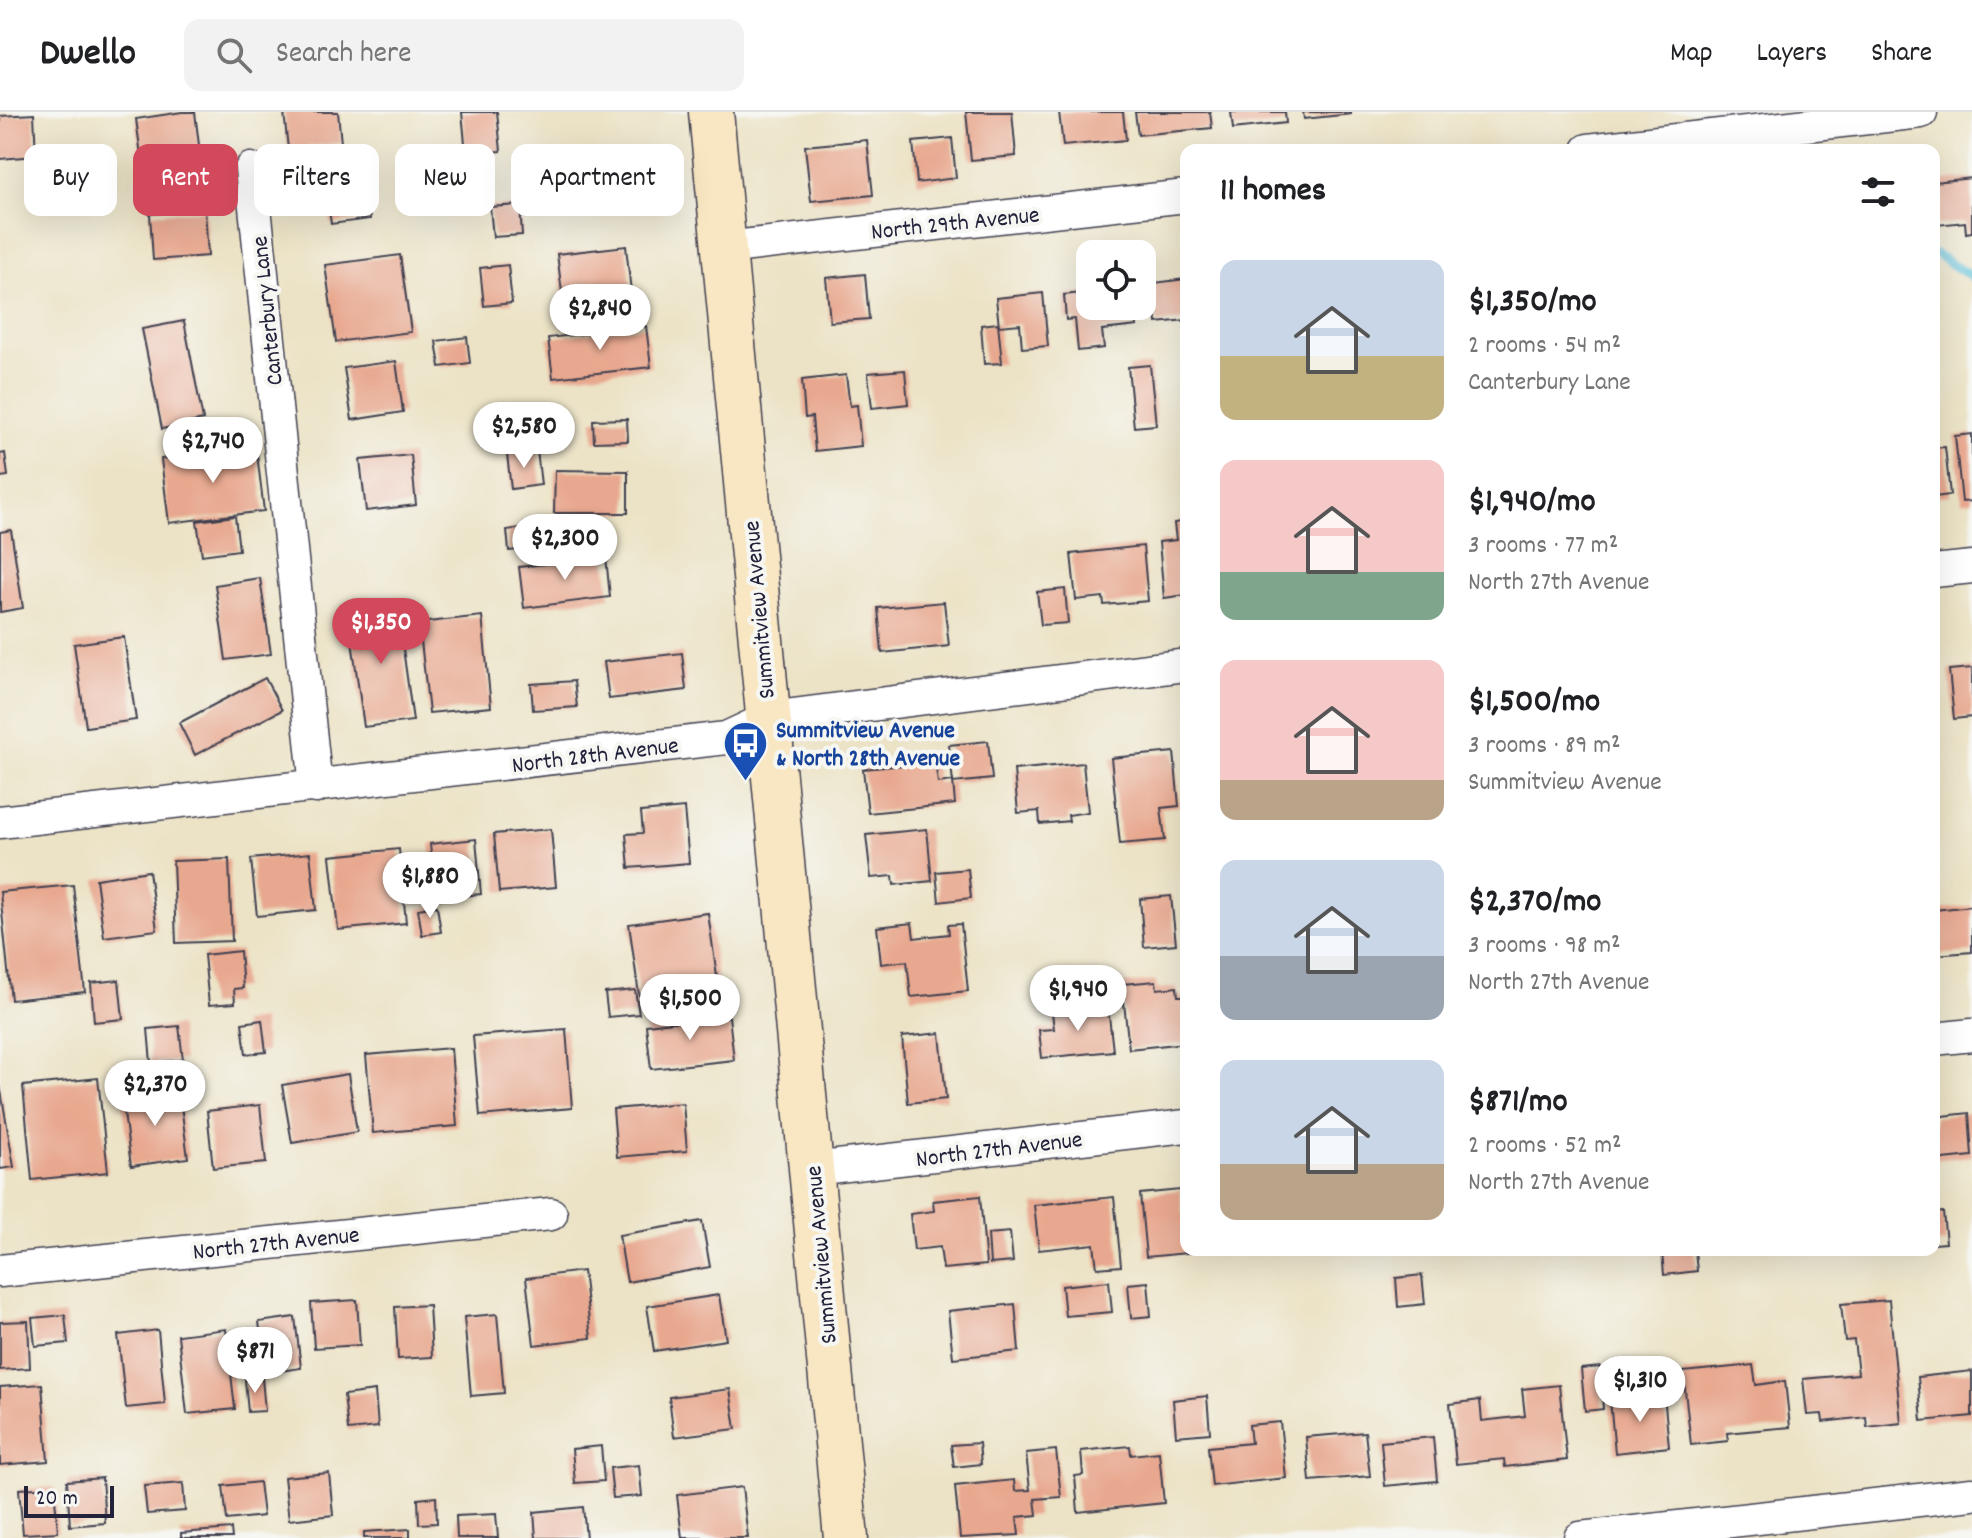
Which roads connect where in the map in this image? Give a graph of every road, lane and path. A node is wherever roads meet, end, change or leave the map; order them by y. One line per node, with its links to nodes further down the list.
1 (711, 112): 6 (main road, Summitview Avenue)
2 (1921, 112): 3 (street)
3 (1641, 144)
4 (251, 169): 11 (street, Canterbury Lane)
5 (1180, 197): 6 (street, North 29th Avenue)
6 (724, 248): 10 (main road, Summitview Avenue)
7 (1972, 567): 8 (street)
8 (1940, 570)
9 (1180, 666): 10 (street, North 28th Avenue)
10 (769, 718): 11 (street, North 28th Avenue); 16 (main road, Summitview Avenue)
11 (316, 787): 12 (street, North 28th Avenue)
12 (0, 822)
13 (1972, 1035): 14 (street)
14 (1940, 1038)
15 (1180, 1127): 16 (street, North 27th Avenue)
16 (812, 1169): 20 (main road, Summitview Avenue)
17 (551, 1214): 18 (street, North 27th Avenue)
18 (0, 1271)
19 (1972, 1494): 21 (street)
20 (846, 1538)
21 (1580, 1538)

